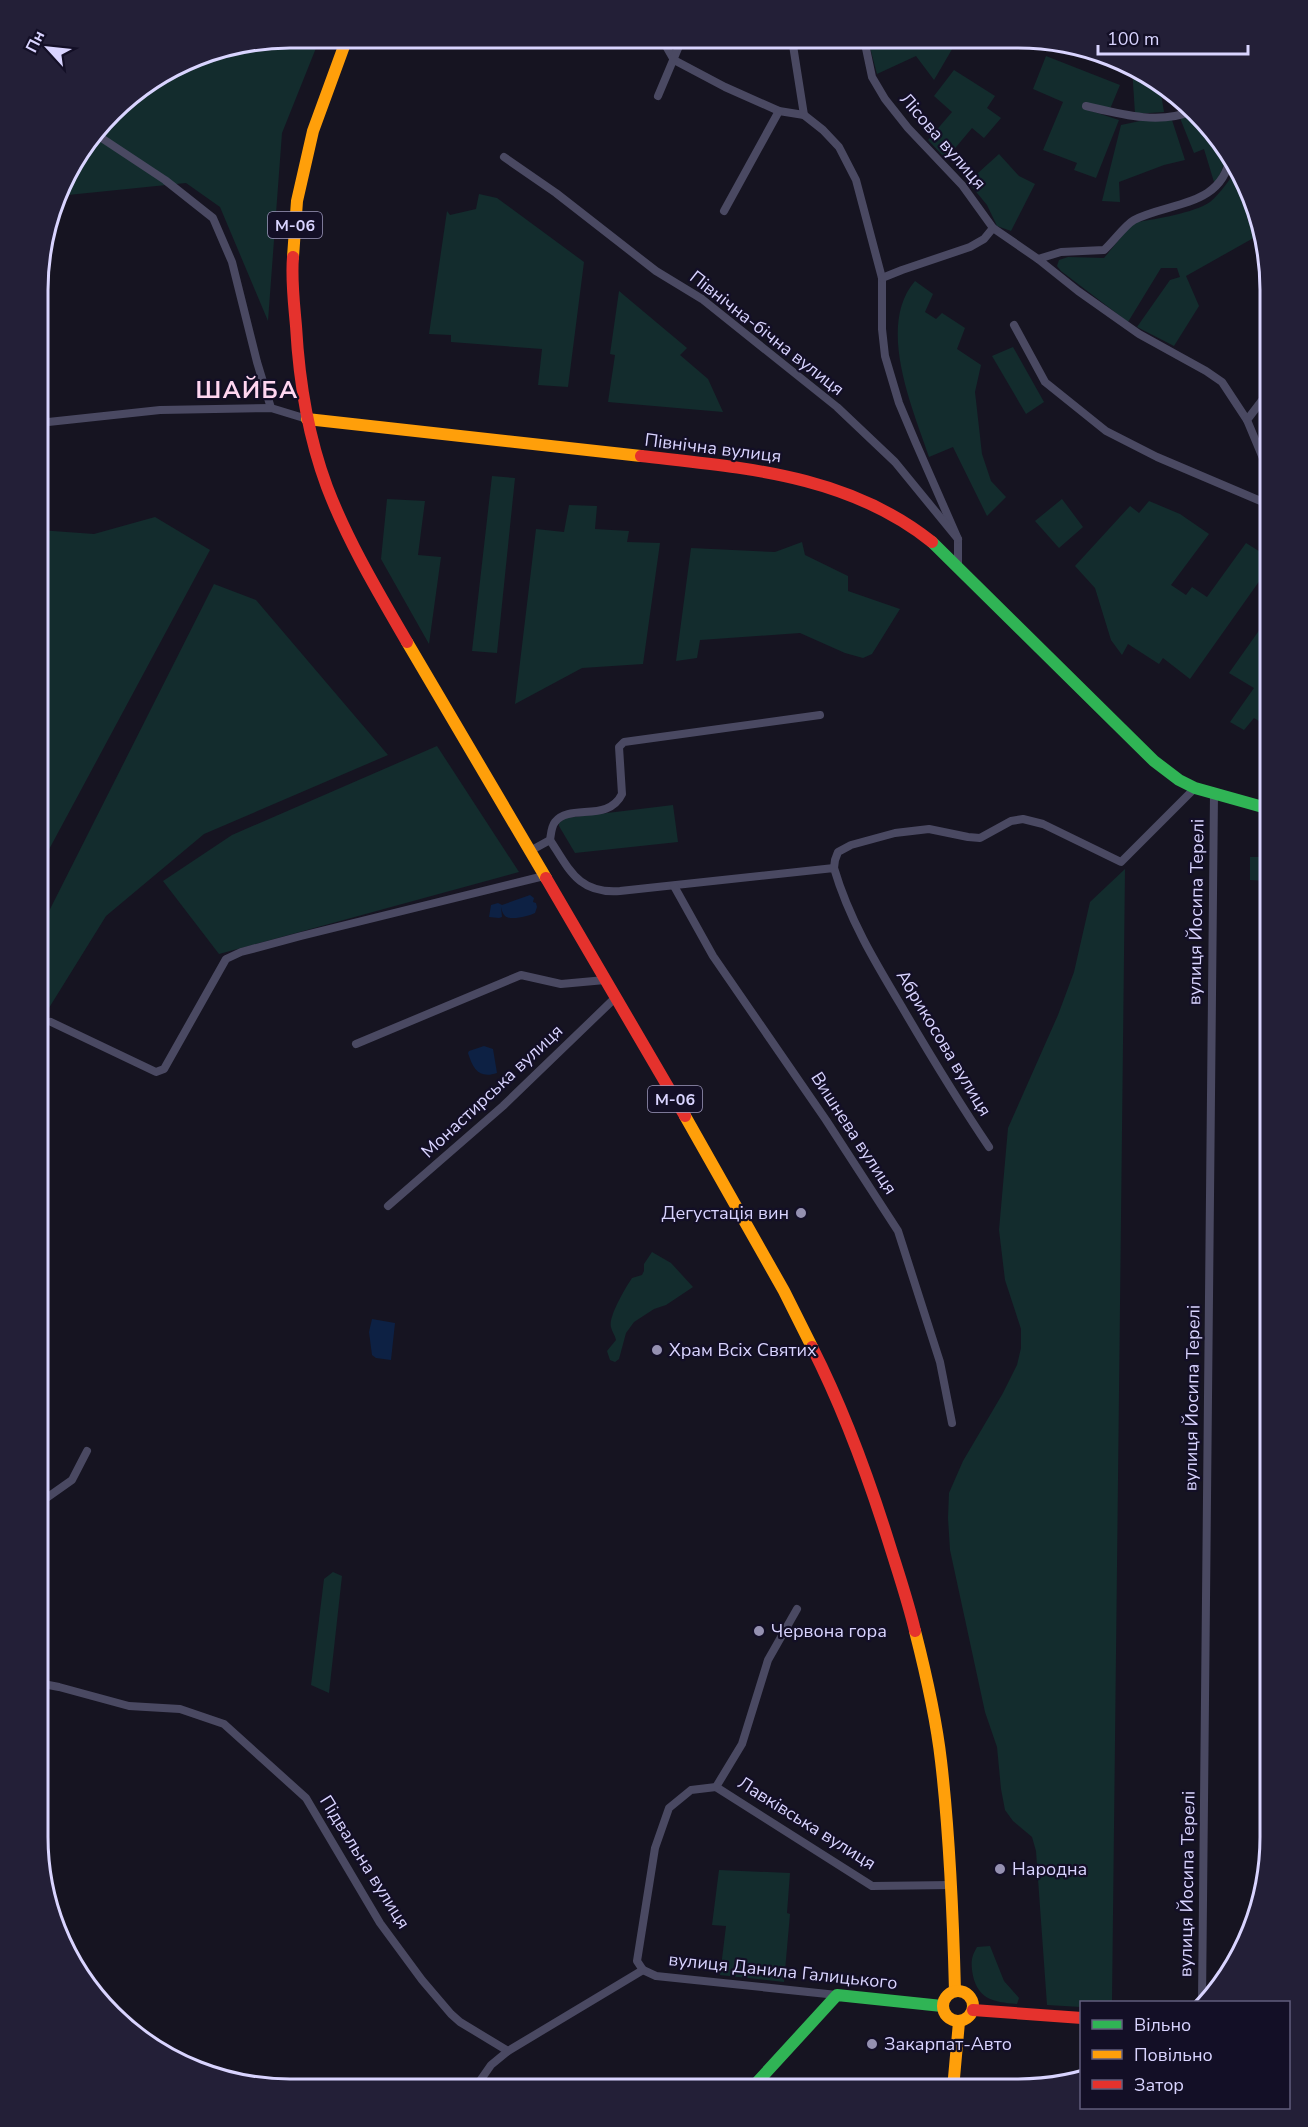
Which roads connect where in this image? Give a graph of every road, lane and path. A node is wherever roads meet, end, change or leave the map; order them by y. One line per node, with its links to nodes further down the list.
1 (343, 48): 22 (main road, М-06)
2 (667, 48): 6 (street)
3 (679, 48): 6 (street)
4 (793, 48): 11 (street)
5 (866, 48): 16 (street, Лісова вулиця)
6 (674, 60): 7 (street); 9 (street)
7 (658, 96)
8 (1086, 106): 10 (street)
9 (779, 111): 11 (street); 15 (street)
10 (1183, 113)
11 (804, 115): 18 (street)
12 (102, 138): 21 (street)
13 (504, 157): 27 (street, Північна-бічна вулиця)
14 (1228, 169): 17 (street)
15 (724, 211)
16 (993, 228): 17 (street, Лісова вулиця); 18 (street)
17 (1038, 259): 23 (street, Лісова вулиця)
18 (882, 278): 27 (street)
19 (1014, 325): 26 (street)
20 (1260, 403): 23 (street)
21 (271, 408): 22 (street, Північна вулиця); 24 (street, Північна вулиця)
22 (307, 419): 28 (main road, Північна вулиця); 34 (main road, М-06)
23 (1247, 420): 25 (street, Лісова вулиця)
24 (48, 422)
25 (1260, 451)
26 (1260, 501)
27 (958, 539): 28 (street)
28 (958, 567): 30 (main road, Північна вулиця)
29 (820, 715): 33 (street)
30 (1196, 788): 31 (main road, Північна вулиця); 35 (street, вулиця Йосипа Терелі)
31 (1214, 793): 32 (main road, Північна вулиця); 53 (street, вулиця Йосипа Терелі)
32 (1260, 806)
33 (550, 840): 34 (street); 37 (street)
34 (530, 851): 36 (main road, М-06)
35 (834, 868): 37 (street); 42 (street, Абрикосова вулиця)
36 (544, 876): 38 (main road, М-06); 40 (street)
37 (674, 886): 44 (street, Вишнева вулиця)
38 (605, 980): 39 (main road, М-06); 41 (street)
39 (615, 998): 43 (street, Монастирська вулиця); 50 (main road, М-06)
40 (51, 1022)
41 (356, 1044)
42 (989, 1147)
43 (388, 1206)
44 (952, 1423)
45 (87, 1451): 46 (street)
46 (48, 1497)
47 (797, 1609): 49 (street)
48 (48, 1685): 59 (street, Підвальна вулиця)
49 (716, 1787): 50 (street, Лавківська вулиця); 51 (street)
50 (952, 1885): 52 (main road, М-06)
51 (644, 1970): 54 (street, вулиця Данила Галицького); 59 (street)
52 (955, 1991): 55 (main road); 56 (main road)
53 (1202, 1993)
54 (837, 1995): 55 (main road, вулиця Данила Галицького); 61 (main road)
55 (942, 2006): 58 (main road)
56 (973, 2010): 57 (main road); 58 (main road)
57 (1080, 2018)
58 (959, 2022): 62 (main road)
59 (508, 2051): 60 (street)
60 (482, 2079)
61 (760, 2079)
62 (954, 2079)

